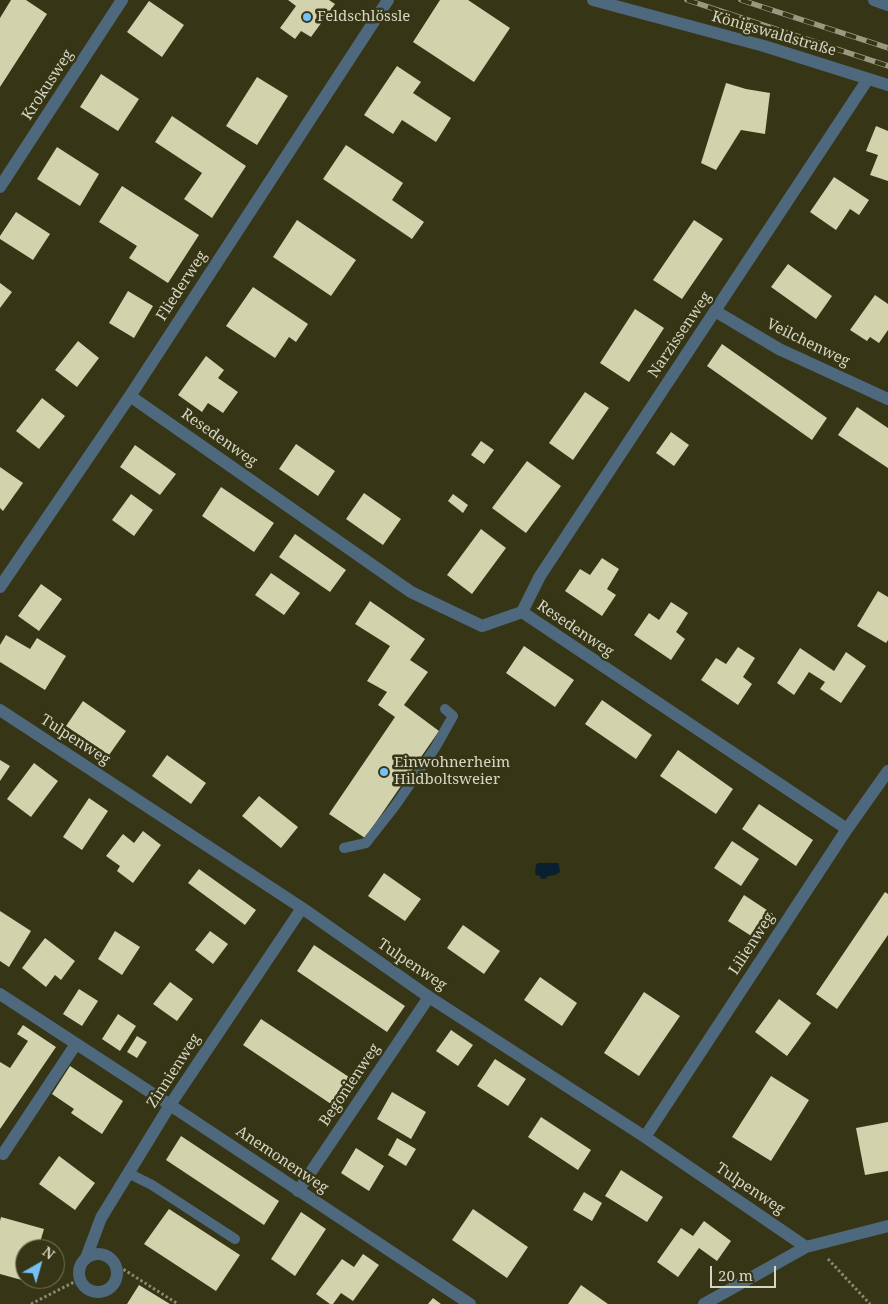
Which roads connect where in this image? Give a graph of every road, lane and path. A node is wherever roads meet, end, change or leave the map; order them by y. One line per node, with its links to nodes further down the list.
1 (122, 0): 8 (street, Krokusweg)
2 (388, 0): 10 (street, Fliederweg)
3 (593, 0): 6 (street, Königswaldstraße)
4 (874, 0): 5 (street)
5 (888, 5)
6 (868, 79): 7 (street, Königswaldstraße); 9 (street, Narzissenweg)
7 (888, 85)
8 (2, 180)
9 (715, 311): 11 (street, Veilchenweg); 13 (street, Narzissenweg)
10 (130, 396): 12 (street, Fliederweg); 13 (street, Resedenweg)
11 (888, 400)
12 (0, 587)
13 (522, 612): 17 (street, Resedenweg)
14 (444, 709): 18 (lane)
15 (0, 710): 19 (street, Tulpenweg)
16 (888, 771): 17 (street, Lilienweg)
17 (847, 829): 24 (street, Lilienweg)
18 (344, 848)
19 (302, 908): 21 (street, Tulpenweg); 23 (street, Zinnienweg)
20 (0, 994): 22 (street, Anemonenweg)
21 (430, 997): 24 (street, Tulpenweg); 27 (street, Begonienweg)
22 (76, 1044): 23 (street, Anemonenweg); 25 (street)
23 (170, 1105): 26 (street, Zinnienweg); 27 (street, Anemonenweg)
24 (645, 1137): 30 (street, Tulpenweg)
25 (3, 1154)
26 (128, 1173): 29 (lane); 31 (street, Zinnienweg)
27 (298, 1191): 36 (street, Anemonenweg)
28 (888, 1226): 30 (street)
29 (235, 1239)
30 (811, 1246): 37 (street); 38 (path)
31 (86, 1258): 32 (street); 33 (street)
32 (115, 1264): 33 (street); 35 (path)
33 (80, 1279): 34 (path)
34 (31, 1304)
35 (178, 1304)
36 (470, 1304)
37 (704, 1304)
38 (870, 1304)

